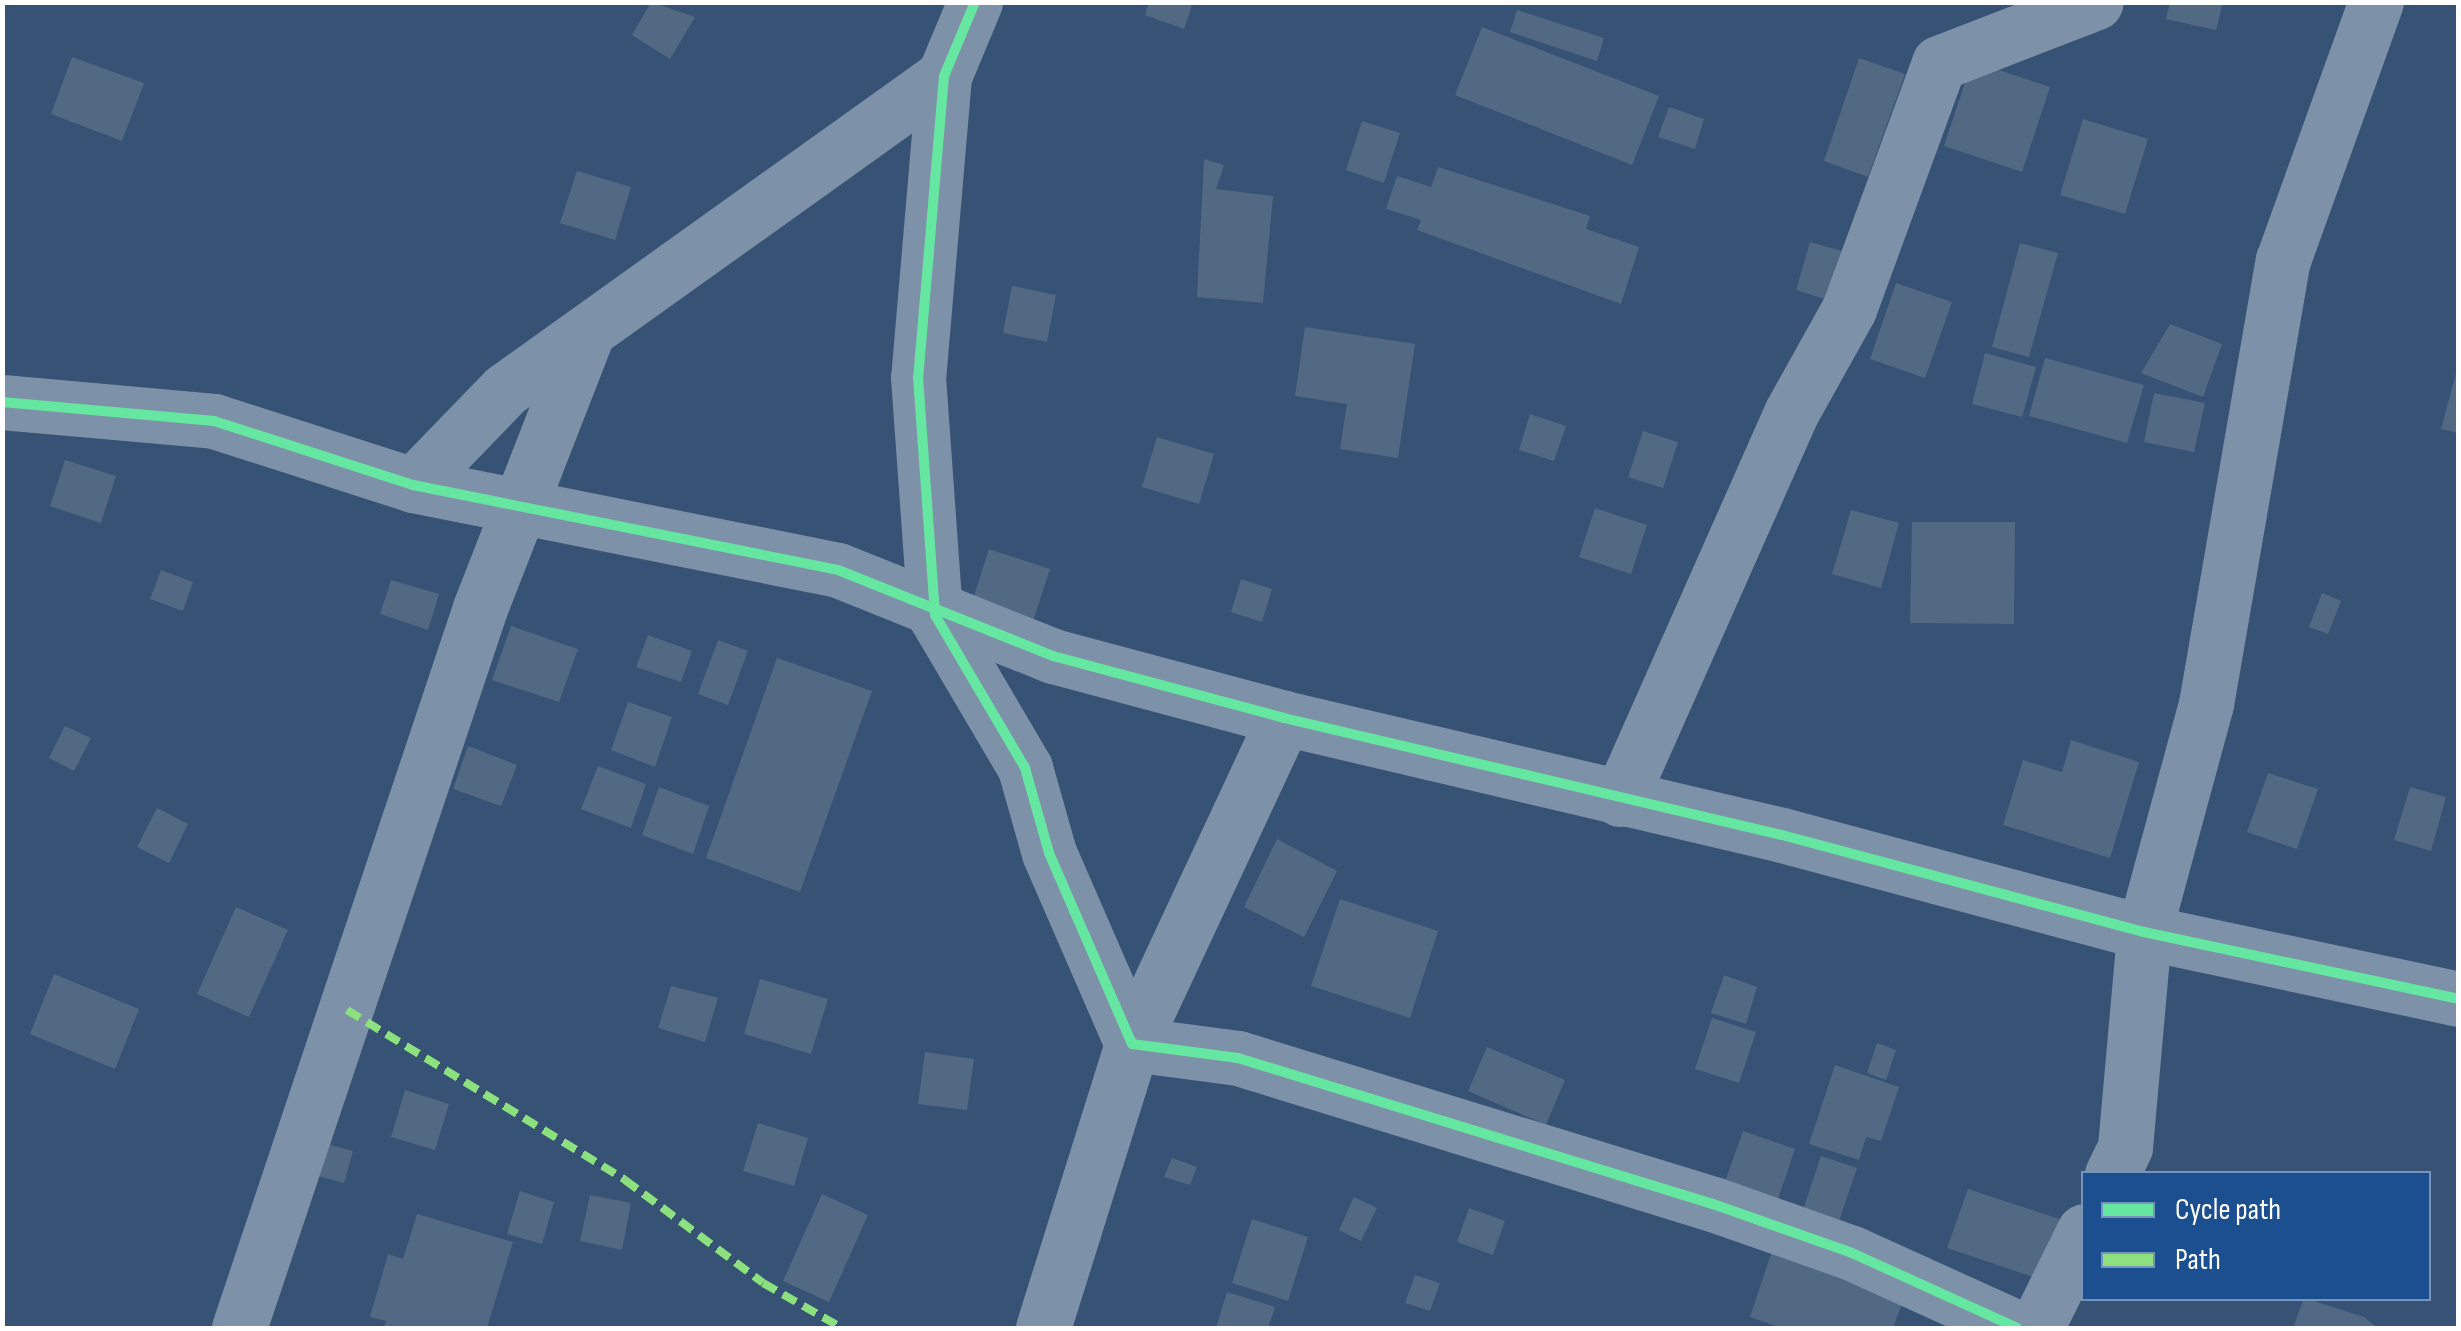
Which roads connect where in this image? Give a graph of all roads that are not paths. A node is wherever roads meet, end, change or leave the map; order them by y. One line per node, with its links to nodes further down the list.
1 (975, 2): 4 (street)
2 (2096, 2): 11 (street)
3 (2376, 2): 12 (street)
4 (944, 76): 5 (street); 9 (street)
5 (588, 332): 7 (street); 8 (street)
6 (5, 410): 7 (street)
7 (413, 485): 8 (street)
8 (520, 507): 9 (street); 17 (street)
9 (934, 615): 10 (street); 14 (street)
10 (1284, 718): 11 (street); 14 (street)
11 (1620, 799): 12 (street)
12 (2144, 932): 13 (street); 15 (street)
13 (2458, 1000)
14 (1132, 1044): 18 (street); 19 (street)
15 (2113, 1171)
16 (2081, 1237): 20 (street)
17 (239, 1328)
18 (1043, 1328)
19 (2018, 1328)
20 (2036, 1328)

